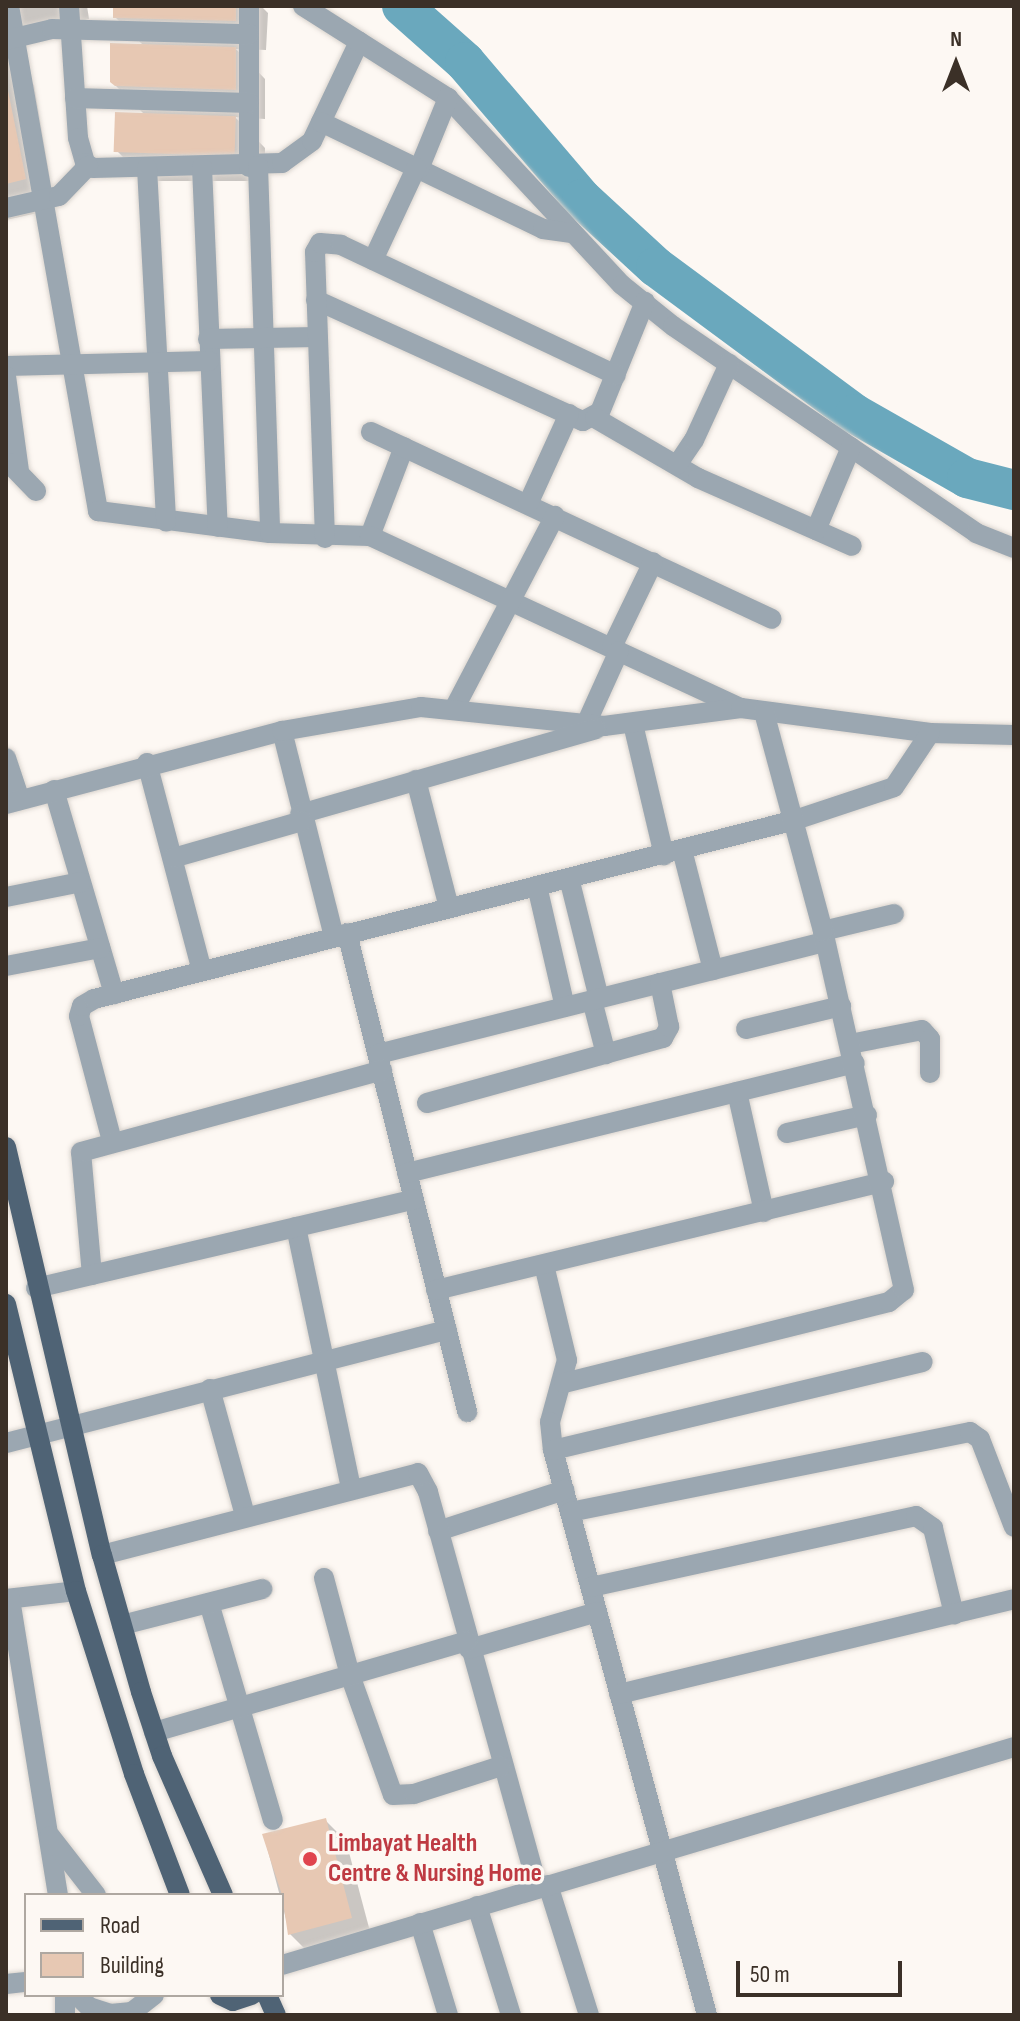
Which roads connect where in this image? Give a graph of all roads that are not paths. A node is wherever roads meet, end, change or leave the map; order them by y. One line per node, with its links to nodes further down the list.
1 (9, 6): 7 (street)
2 (69, 6): 5 (street)
3 (249, 6): 6 (street)
4 (303, 6): 8 (street)
5 (70, 30): 6 (street); 7 (street); 9 (street)
6 (249, 34): 11 (street)
7 (10, 39): 18 (street)
8 (359, 42): 10 (street); 12 (street)
9 (75, 98): 11 (street); 13 (street)
10 (448, 98): 17 (street); 20 (street)
11 (249, 103): 15 (street)
12 (321, 122): 15 (street); 17 (street)
13 (88, 166): 16 (street); 18 (street)
14 (202, 167): 15 (street); 16 (street); 26 (street)
15 (254, 167): 25 (street)
16 (147, 168): 28 (street)
17 (418, 169): 20 (street); 21 (street)
18 (44, 202): 19 (street); 31 (street)
19 (6, 208)
20 (572, 233): 23 (street)
21 (373, 260): 22 (street); 32 (street)
22 (316, 300): 24 (street); 34 (street)
23 (645, 302): 29 (street); 32 (street)
24 (317, 337): 25 (street); 49 (street)
25 (266, 338): 26 (street); 47 (street)
26 (208, 339): 27 (street)
27 (209, 361): 28 (street); 45 (street)
28 (157, 364): 31 (street); 44 (street)
29 (729, 364): 38 (street); 39 (street)
30 (6, 366): 31 (street)
31 (72, 369): 44 (street)
32 (616, 375): 35 (street)
33 (6, 376): 40 (street)
34 (569, 414): 35 (street); 42 (street)
35 (595, 418): 39 (street)
36 (371, 432): 37 (street)
37 (404, 447): 42 (street); 48 (street)
38 (851, 447): 46 (street); 51 (street)
39 (677, 465): 46 (street)
40 (13, 466): 41 (street)
41 (36, 491)
42 (528, 504): 43 (street)
43 (555, 516): 52 (street); 53 (street)
44 (166, 521): 45 (street)
45 (218, 527): 47 (street)
46 (816, 530): 50 (street)
47 (270, 533): 49 (street)
48 (370, 536): 49 (street); 53 (street)
49 (325, 538)
50 (852, 546)
51 (1014, 548)
52 (653, 562): 54 (street); 55 (street)
53 (511, 600): 55 (street); 57 (street)
54 (772, 619)
55 (615, 649): 56 (street); 60 (street)
56 (741, 708): 58 (street); 59 (street)
57 (454, 709): 60 (street); 61 (street)
58 (764, 712): 62 (street); 70 (street)
59 (633, 724): 60 (street); 71 (street)
60 (595, 725): 66 (street)
61 (282, 731): 65 (street); 69 (street)
62 (930, 733): 63 (street); 70 (street)
63 (1014, 735)
64 (6, 758): 68 (street)
65 (147, 763): 67 (street); 72 (street)
66 (416, 780): 69 (street); 77 (street)
67 (54, 790): 68 (street); 74 (street)
68 (13, 802)
69 (301, 817): 72 (street); 79 (street)
70 (795, 820): 71 (street); 80 (street)
71 (673, 852): 73 (street); 83 (street)
72 (173, 858): 84 (street)
73 (569, 878): 75 (street); 87 (street)
74 (81, 882): 76 (street); 81 (street)
75 (537, 886): 77 (street); 89 (street)
76 (6, 897)
77 (449, 908): 79 (street)
78 (894, 914): 80 (street)
79 (341, 934): 84 (street); 93 (street)
80 (824, 936): 83 (street); 88 (street)
81 (100, 948): 82 (street); 86 (street)
82 (6, 966)
83 (713, 970): 85 (street)
84 (202, 971): 86 (street)
85 (660, 983): 87 (street); 92 (street)
86 (114, 994): 99 (street)
87 (596, 999): 89 (street); 92 (street)
88 (841, 1006): 90 (street); 91 (street)
89 (565, 1007): 93 (street)
90 (746, 1029)
91 (852, 1053): 94 (street); 95 (street); 97 (street)
92 (606, 1054): 96 (street)
93 (380, 1062): 99 (street); 101 (street)
94 (930, 1073)
95 (737, 1092): 101 (street); 104 (street)
96 (427, 1103)
97 (867, 1115): 98 (street); 102 (street)
98 (787, 1133)
99 (112, 1141): 107 (street)
100 (6, 1147): 108 (main road)
101 (407, 1173): 103 (street)
102 (884, 1182): 104 (street); 115 (street)
103 (414, 1199): 105 (street); 109 (street)
104 (764, 1212): 106 (street)
105 (296, 1227): 107 (street); 112 (street)
106 (544, 1265): 109 (street); 115 (street)
107 (92, 1275): 108 (street)
108 (36, 1288): 118 (main road)
109 (436, 1290): 111 (street)
110 (6, 1304): 114 (main road)
111 (447, 1330): 112 (street); 117 (street)
112 (327, 1358): 116 (street); 122 (street)
113 (923, 1362): 121 (street)
114 (14, 1377): 119 (main road)
115 (564, 1383): 121 (street)
116 (210, 1389): 118 (street); 125 (street)
117 (467, 1412)
118 (70, 1425): 119 (street); 128 (main road)
119 (38, 1435): 120 (street); 132 (main road)
120 (6, 1443)
121 (553, 1450): 123 (street)
122 (351, 1487): 125 (street); 127 (street)
123 (564, 1490): 124 (street); 127 (street)
124 (570, 1512): 126 (street); 130 (street)
125 (245, 1515): 128 (street)
126 (1014, 1527)
127 (438, 1531): 139 (street)
128 (102, 1555): 138 (main road)
129 (324, 1578): 140 (street)
130 (591, 1587): 136 (street); 137 (street)
131 (262, 1589): 135 (street)
132 (76, 1591): 133 (street); 152 (main road)
133 (8, 1599): 147 (street)
134 (1014, 1599): 137 (street)
135 (209, 1603): 138 (street); 142 (street)
136 (597, 1612): 139 (street); 141 (street)
137 (954, 1614): 141 (street)
138 (122, 1625): 143 (main road)
139 (468, 1645): 140 (street); 145 (street)
140 (350, 1675): 142 (street); 145 (street)
141 (619, 1694): 148 (street)
142 (237, 1708): 143 (street); 146 (street)
143 (154, 1732): 153 (main road)
144 (1014, 1747): 148 (street)
145 (501, 1766): 149 (street)
146 (273, 1820)
147 (48, 1833): 150 (street); 151 (street)
148 (662, 1851): 149 (street); 165 (street)
149 (543, 1887): 154 (street); 164 (street)
150 (58, 1893)
151 (94, 1893)
152 (179, 1893)
153 (222, 1893)
154 (477, 1906): 155 (street); 163 (street)
155 (420, 1923): 156 (street); 162 (street)
156 (284, 1964)
157 (79, 1997): 161 (street)
158 (152, 1997): 161 (street)
159 (227, 1997): 160 (main road)
160 (248, 1997)
161 (132, 2013)
162 (448, 2015)
163 (511, 2015)
164 (589, 2015)
165 (707, 2015)

